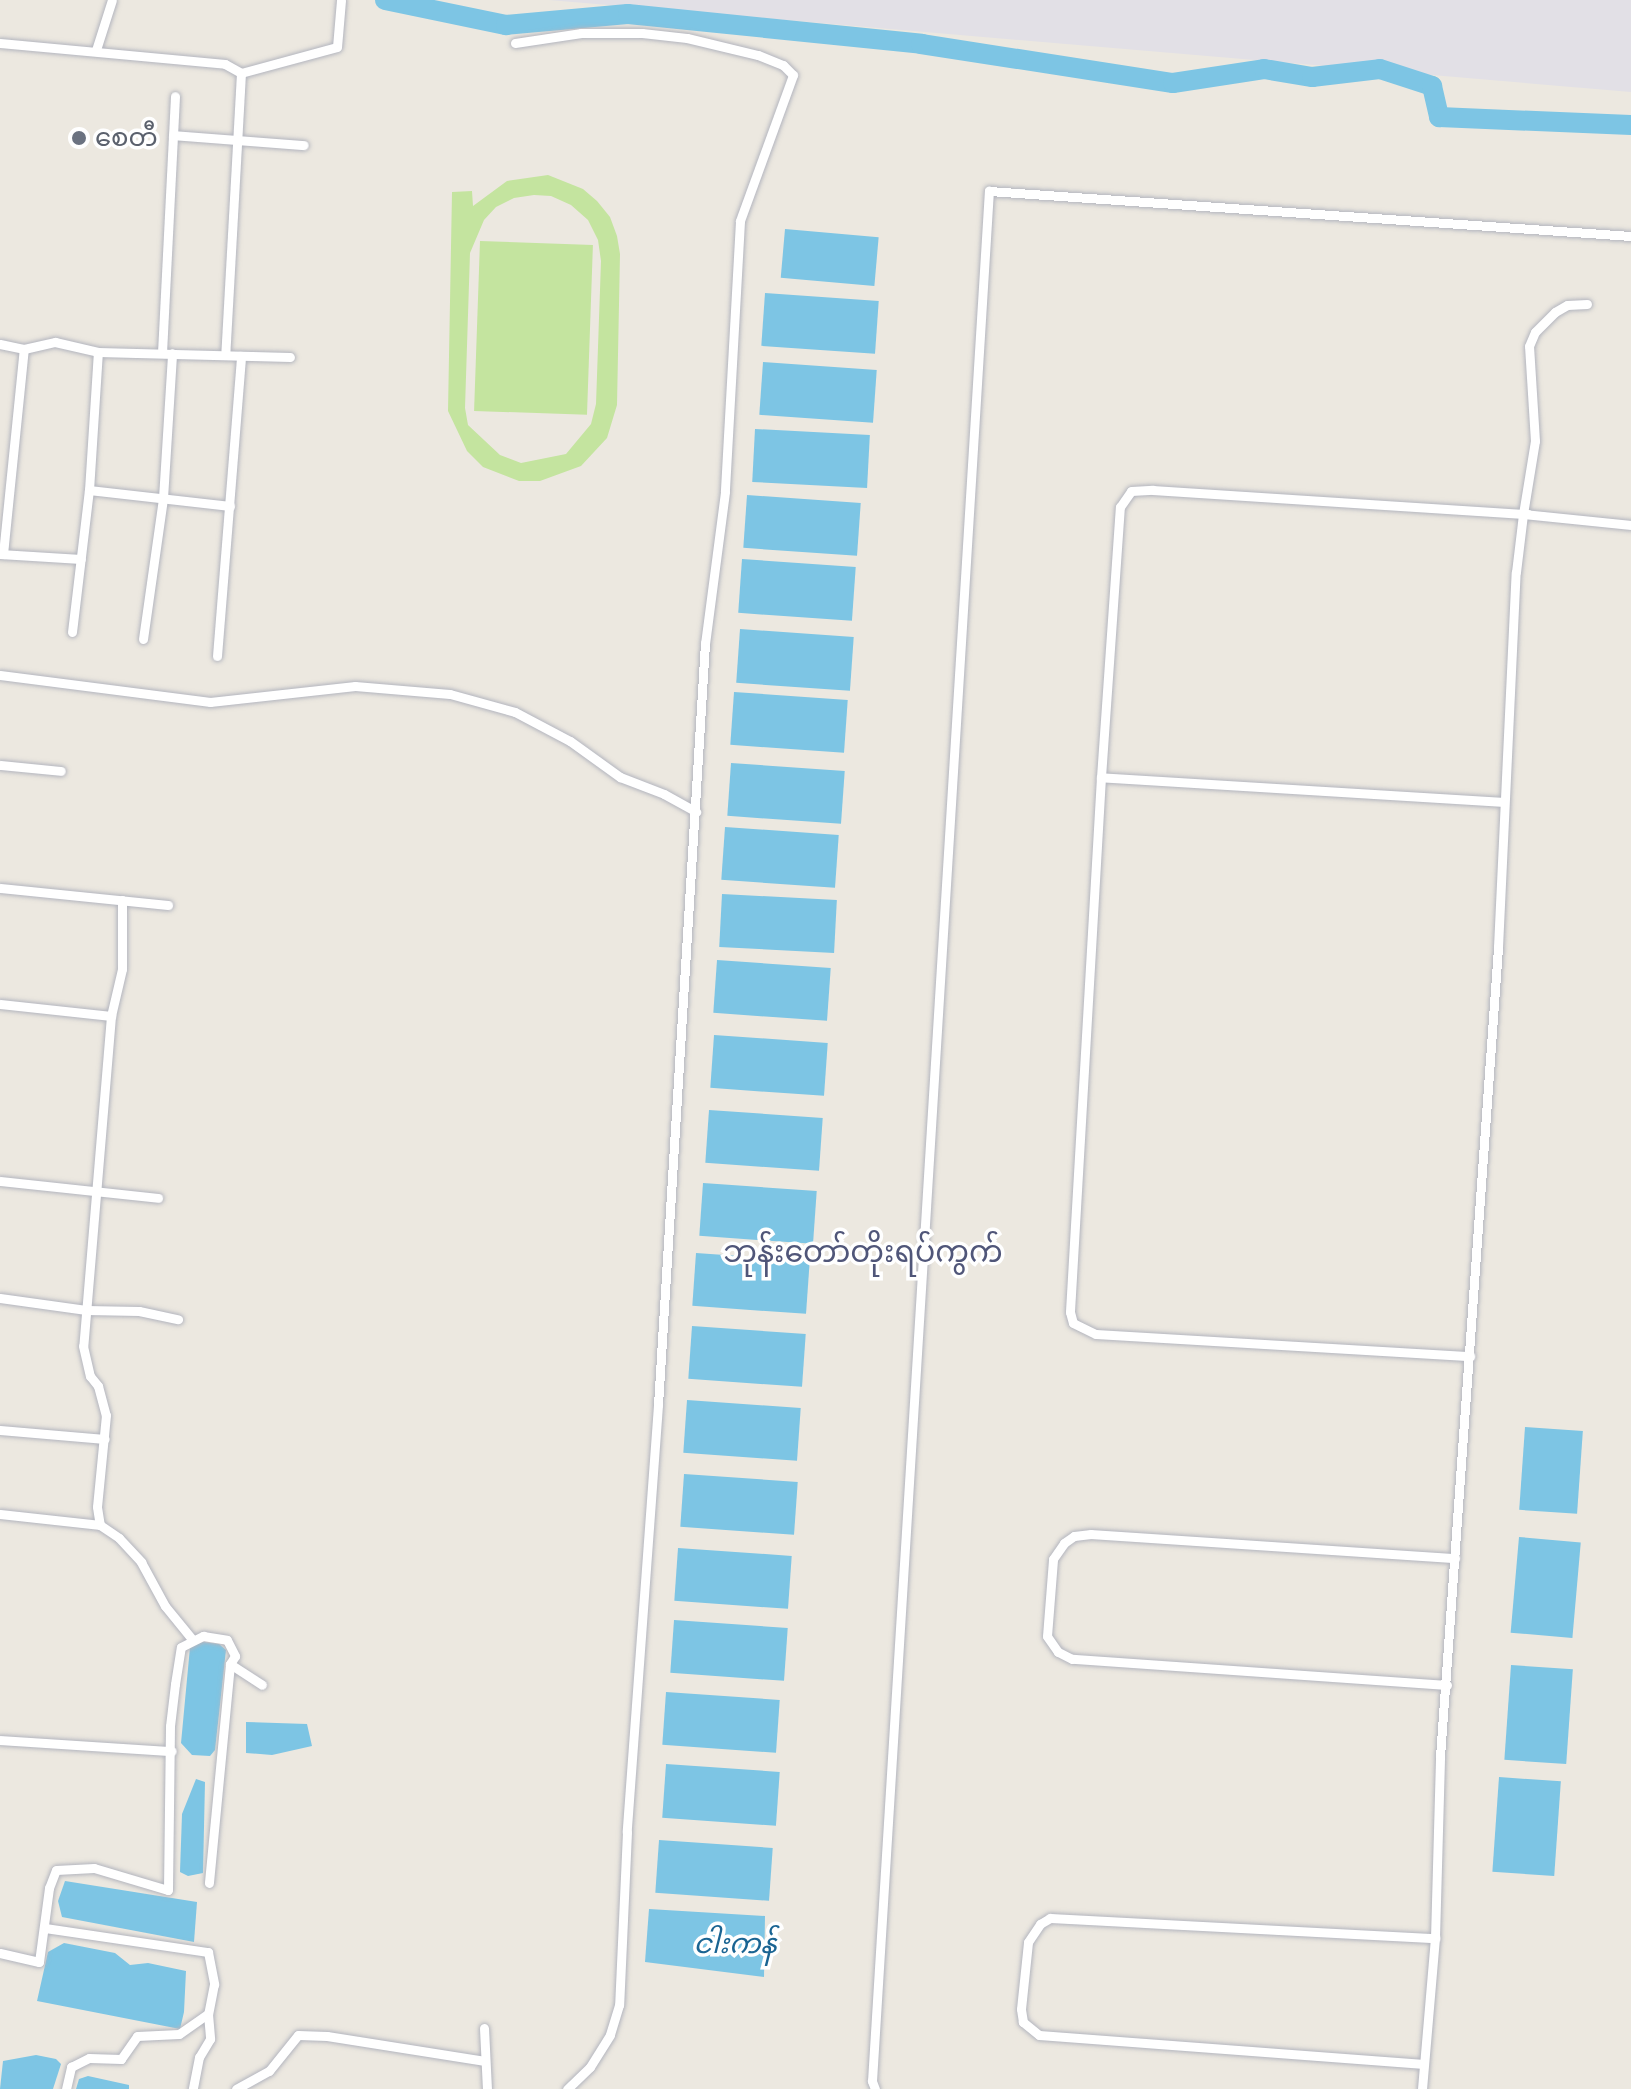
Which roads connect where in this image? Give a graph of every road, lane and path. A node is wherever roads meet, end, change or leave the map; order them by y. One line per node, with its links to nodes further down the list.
1 (112, 0): 5 (street)
2 (341, 0): 6 (street)
3 (0, 43): 5 (street)
4 (515, 43): 35 (street)
5 (96, 50): 6 (street)
6 (241, 73): 9 (street)
7 (175, 96): 8 (street)
8 (173, 135): 9 (street); 16 (street)
9 (238, 139): 10 (street); 17 (street)
10 (304, 145)
11 (1631, 236): 72 (street)
12 (1587, 304): 23 (street)
13 (0, 344): 14 (street)
14 (24, 349): 15 (street); 25 (street)
15 (98, 352): 16 (street); 20 (street)
16 (167, 353): 17 (street); 21 (street)
17 (225, 355): 18 (street)
18 (241, 356): 19 (street); 22 (street)
19 (290, 357)
20 (89, 490): 21 (street); 26 (street)
21 (163, 498): 22 (street); 28 (street)
22 (230, 506): 29 (street)
23 (1523, 514): 24 (street); 33 (street); 34 (street)
24 (1631, 525)
25 (2, 554): 26 (street)
26 (81, 559): 27 (street)
27 (72, 632)
28 (143, 639)
29 (217, 656)
30 (0, 675): 35 (street)
31 (0, 765): 32 (street)
32 (61, 771)
33 (1101, 777): 34 (street); 47 (street)
34 (1504, 802): 47 (street)
35 (696, 812): 71 (street)
36 (0, 888): 37 (street)
37 (122, 900): 38 (street); 40 (street)
38 (168, 905)
39 (0, 1004): 40 (street)
40 (111, 1016): 42 (street)
41 (0, 1181): 42 (street)
42 (94, 1192): 43 (street); 45 (street)
43 (158, 1198)
44 (0, 1298): 45 (street)
45 (86, 1310): 46 (street); 49 (street)
46 (178, 1319)
47 (1470, 1356): 52 (street)
48 (0, 1430): 49 (street)
49 (105, 1439): 51 (street)
50 (0, 1514): 51 (street)
51 (100, 1525): 53 (street)
52 (1455, 1558): 56 (street); 56 (street)
53 (192, 1639): 54 (street); 58 (street)
54 (230, 1664): 55 (street); 59 (street)
55 (262, 1685)
56 (1447, 1685): 61 (street)
57 (0, 1740): 58 (street)
58 (172, 1751): 60 (street)
59 (209, 1883)
60 (45, 1928): 62 (street); 63 (street)
61 (1435, 1938): 66 (street); 66 (street)
62 (0, 1953)
63 (208, 2014): 67 (street); 68 (street)
64 (484, 2028): 65 (street)
65 (485, 2061): 69 (street); 70 (street)
66 (1424, 2064): 73 (street)
67 (66, 2089)
68 (193, 2089)
69 (236, 2089)
70 (487, 2089)
71 (567, 2089)
72 (875, 2089)
73 (1422, 2089)

